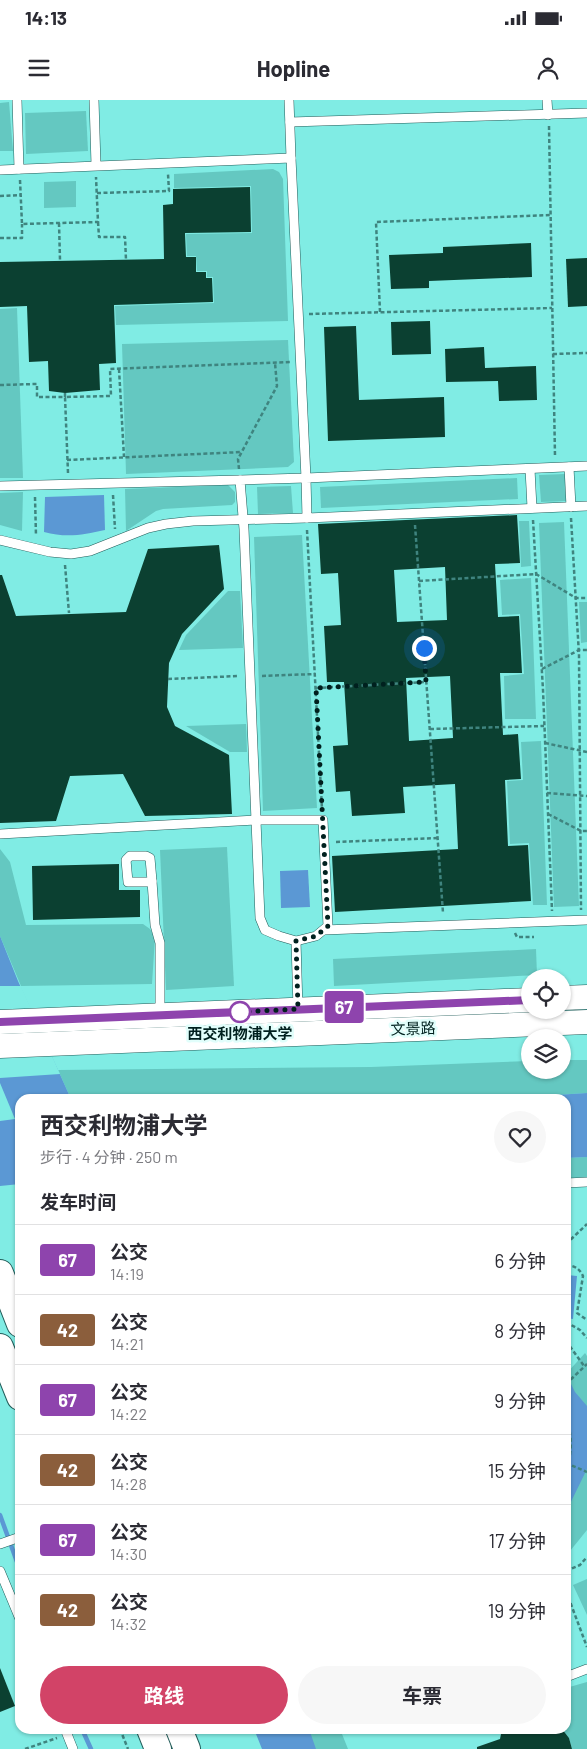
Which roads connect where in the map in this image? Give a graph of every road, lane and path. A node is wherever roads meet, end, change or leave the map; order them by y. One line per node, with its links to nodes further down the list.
1 (17, 100): 11 (lane)
2 (94, 100): 10 (lane)
3 (289, 100): 7 (lane)
4 (547, 100): 6 (lane)
5 (587, 113): 6 (lane)
6 (548, 115): 7 (lane); 16 (path)
7 (290, 122): 8 (lane)
8 (291, 158): 9 (lane); 25 (lane)
9 (167, 162): 10 (lane); 13 (path)
10 (96, 165): 11 (lane); 13 (path)
11 (19, 169): 12 (lane); 14 (path)
12 (0, 170)
13 (97, 193): 17 (path)
14 (21, 195): 15 (path); 19 (path)
15 (0, 196)
16 (550, 215): 23 (path); 24 (path)
17 (98, 222): 18 (path); 22 (path)
18 (59, 223): 19 (path); 21 (path)
19 (22, 224): 20 (path)
20 (0, 238)
21 (60, 260)
22 (126, 260)
23 (552, 308): 24 (path); 27 (path)
24 (380, 312): 25 (path)
25 (298, 314): 28 (lane)
26 (587, 353): 27 (path)
27 (553, 354): 39 (path)
28 (300, 362): 29 (path); 41 (lane)
29 (275, 363): 30 (path); 34 (path)
30 (119, 369): 33 (path); 35 (path)
31 (0, 385): 33 (path)
32 (65, 393): 33 (path)
33 (65, 397): 36 (path)
34 (242, 452): 35 (path); 42 (path)
35 (124, 457): 36 (path)
36 (67, 460): 44 (path)
37 (587, 466): 38 (lane)
38 (569, 467): 39 (lane); 48 (lane)
39 (556, 468): 40 (lane)
40 (530, 469): 41 (lane); 49 (lane)
41 (306, 478): 42 (lane); 51 (lane)
42 (240, 480): 43 (lane); 52 (lane)
43 (113, 483): 44 (lane); 54 (path)
44 (68, 484): 45 (lane)
45 (34, 485): 46 (lane); 55 (path)
46 (0, 486)
47 (587, 506): 48 (lane)
48 (571, 507): 49 (lane); 59 (path)
49 (532, 508): 50 (lane); 57 (path)
50 (414, 513): 51 (lane); 58 (path)
51 (307, 518): 52 (lane); 65 (path)
52 (243, 520): 54 (lane); 66 (lane)
53 (0, 540): 55 (lane)
54 (116, 542): 56 (lane)
55 (36, 550): 56 (lane)
56 (65, 553): 61 (path)
57 (536, 574): 58 (path); 59 (path); 64 (path)
58 (419, 581): 68 (path)
59 (576, 598): 60 (path); 62 (path)
60 (587, 598)
61 (68, 613)
62 (579, 650): 63 (path); 64 (path); 73 (path)
63 (587, 650)
64 (542, 669): 70 (path)
65 (315, 674): 66 (path); 69 (path)
66 (250, 676): 67 (path); 79 (lane)
67 (168, 679)
68 (426, 682): 69 (path); 71 (path)
69 (316, 688): 80 (path)
70 (544, 726): 71 (path); 72 (path)
71 (430, 729): 84 (path)
72 (545, 743): 73 (path); 75 (path)
73 (581, 752): 74 (path); 76 (path)
74 (587, 752)
75 (547, 793): 76 (path); 78 (path)
76 (581, 796): 77 (path); 82 (path)
77 (587, 796)
78 (548, 814): 82 (path); 88 (path)
79 (256, 820): 80 (lane); 83 (lane); 91 (lane)
80 (323, 820): 85 (lane)
81 (587, 830): 82 (path)
82 (581, 831): 87 (path)
83 (0, 834)
84 (438, 838): 85 (path); 89 (path)
85 (325, 842): 90 (lane)
86 (152, 881): 96 (lane)
87 (584, 920): 88 (lane)
88 (552, 921): 89 (lane)
89 (444, 925): 90 (lane)
90 (324, 930): 91 (lane)
91 (296, 941): 95 (lane)
92 (587, 997): 93 (main road)
93 (571, 998)
94 (521, 1000): 95 (main road, 文景路)
95 (298, 1009): 96 (main road, 文景路)
96 (160, 1015): 97 (main road, 文景路)
97 (0, 1022)
98 (587, 1022): 99 (main road, 文景路)
99 (0, 1046)
100 (587, 1182): 101 (lane)
101 (571, 1183)
102 (587, 1224): 103 (path)
103 (571, 1239)
104 (571, 1266): 107 (path)
105 (0, 1273): 106 (main road)
106 (15, 1311)
107 (587, 1320)
108 (571, 1325): 109 (path)
109 (587, 1338)
110 (0, 1347): 114 (main road)
111 (571, 1347): 112 (path)
112 (585, 1365): 113 (path)
113 (571, 1379)
114 (15, 1384)
115 (571, 1466): 116 (path)
116 (587, 1472)
117 (15, 1539): 118 (lane)
118 (0, 1544)
119 (587, 1557): 120 (path)
120 (571, 1569)
121 (0, 1571): 123 (lane)
122 (571, 1604): 124 (path)
123 (15, 1606)
124 (587, 1646)
125 (587, 1669): 126 (lane)
126 (571, 1675)
127 (59, 1734): 132 (path)
128 (67, 1734): 133 (lane)
129 (122, 1734): 134 (path)
130 (152, 1734): 135 (main road)
131 (181, 1734): 136 (main road)
132 (26, 1749)
133 (73, 1749)
134 (128, 1749)
135 (158, 1749)
136 (187, 1749)

